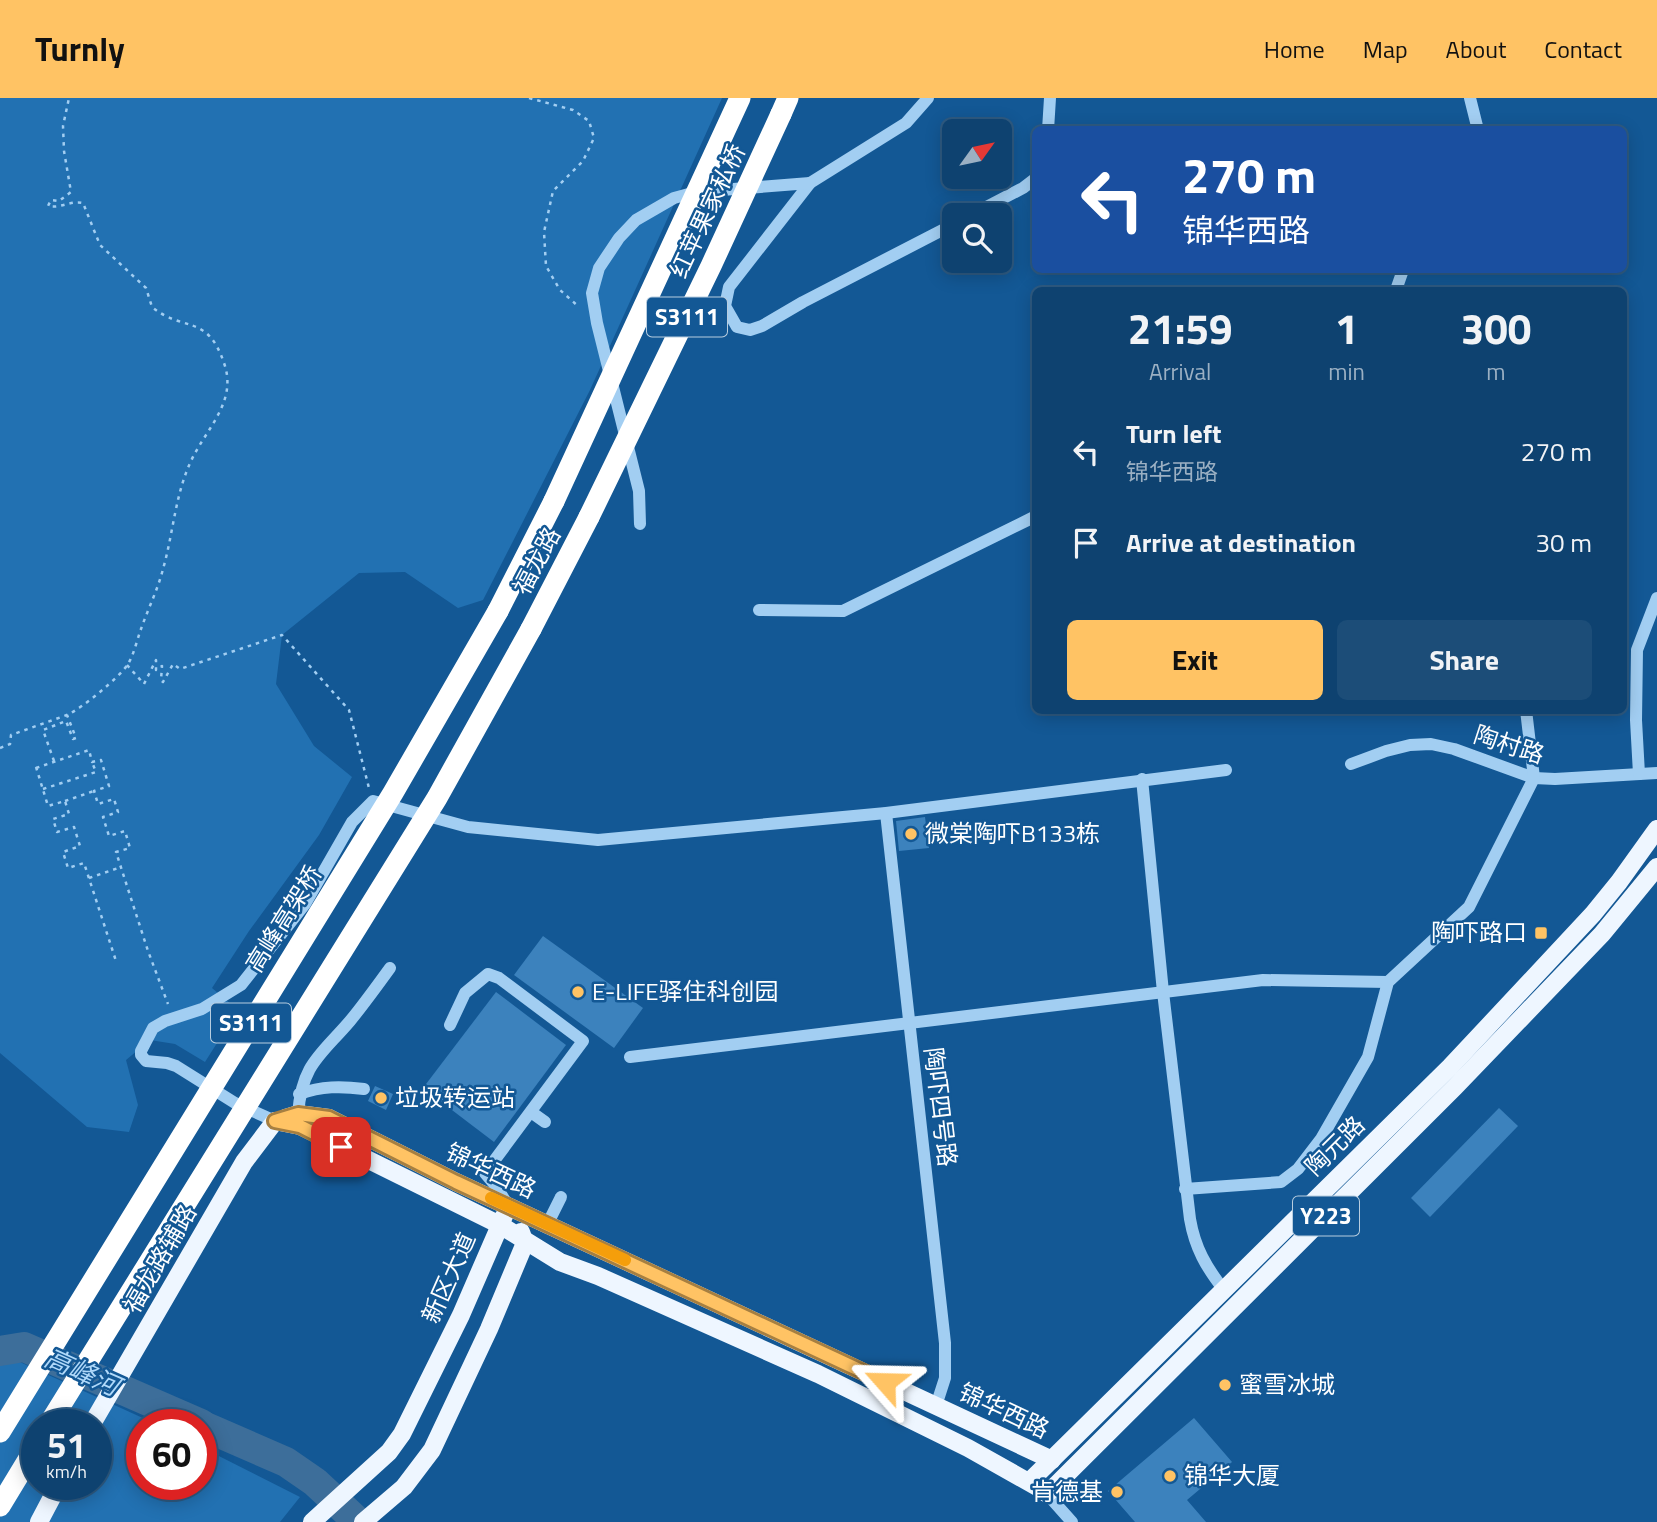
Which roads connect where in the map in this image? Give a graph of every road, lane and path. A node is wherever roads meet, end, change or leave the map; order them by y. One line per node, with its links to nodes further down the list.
1 (69, 98): 22 (path)
2 (529, 98): 14 (path)
3 (740, 98): 15 (highway, 红苹果家私桥 / S3111, bridge)
4 (928, 98): 11 (street)
5 (1050, 98): 8 (street)
6 (1470, 98): 9 (street)
7 (785, 106): 16 (highway, 红苹果家私桥 / S3111, bridge)
8 (1048, 126)
9 (1477, 126)
10 (1032, 181): 12 (street)
11 (810, 183): 13 (street); 14 (street)
12 (994, 203)
13 (942, 230)
14 (597, 323): 18 (street)
15 (555, 501): 21 (highway, 福龙路 / S3111)
16 (589, 517): 67 (highway, 福龙路 / S3111, bridge)
17 (1032, 518): 20 (street)
18 (640, 524)
19 (1657, 598): 31 (street)
20 (760, 610)
21 (498, 611): 69 (highway, 高峰高架桥 / S3111, bridge)
22 (127, 665): 24 (path); 37 (path)
23 (1526, 714): 32 (street)
24 (67, 715): 25 (path); 26 (path)
25 (0, 748)
26 (54, 761): 27 (path); 34 (path)
27 (92, 762): 34 (path); 35 (path)
28 (1351, 764): 32 (street, 陶村路)
29 (1226, 770): 33 (street)
30 (1657, 773): 31 (street, 陶村路)
31 (1639, 774): 32 (street, 陶村路)
32 (1534, 778): 45 (street)
33 (1143, 779): 38 (street); 46 (street)
34 (43, 789): 36 (path)
35 (94, 791): 36 (path); 40 (path)
36 (65, 801): 42 (path)
37 (373, 801): 38 (street); 55 (street)
38 (886, 813): 48 (street, 陶吓四号路)
39 (1657, 829): 63 (main road, 陶元路 / Y223)
40 (121, 867): 42 (path); 47 (path)
41 (1656, 870): 73 (main road, 陶元路 / Y223)
42 (89, 878): 43 (path)
43 (116, 961)
44 (390, 968): 52 (street)
45 (1388, 982): 46 (street); 57 (street)
46 (1163, 992): 48 (street); 57 (street)
47 (169, 1007)
48 (909, 1024): 50 (street); 66 (street, 陶吓四号路)
49 (450, 1025): 53 (street)
50 (631, 1057)
51 (365, 1089): 52 (street)
52 (299, 1094): 54 (street)
53 (531, 1112): 56 (street); 59 (street)
54 (298, 1114): 55 (main road, 锦华西路); 59 (main road, 锦华西路)
55 (275, 1121): 60 (main road, 锦华西路); 68 (main road, 福龙路辅路)
56 (545, 1122)
57 (1185, 1189): 63 (street)
58 (561, 1197): 61 (street)
59 (509, 1207): 60 (main road, 新区大道); 61 (main road, 锦华西路); 62 (main road)
60 (500, 1225): 62 (main road, 锦华西路); 64 (main road, 新区大道)
61 (547, 1225): 66 (main road, 锦华西路)
62 (526, 1243): 65 (main road); 72 (main road, 锦华西路)
63 (1224, 1290): 70 (main road, 陶元路 / Y223)
64 (461, 1315): 65 (main road); 76 (main road, 新区大道)
65 (489, 1329): 78 (main road)
66 (936, 1406): 70 (main road, 锦华西路)
67 (59, 1409)
68 (101, 1409)
69 (0, 1432)
70 (1052, 1460): 72 (main road, 陶元路 / Y223); 73 (main road, 锦华西路)
71 (21, 1471): 75 (highway)
72 (1030, 1481): 73 (main road, 锦华西路)
73 (1048, 1494): 79 (street)
74 (51, 1500): 77 (main road)
75 (0, 1506)
76 (314, 1520)
77 (39, 1522)
78 (363, 1522)
79 (1072, 1522)

